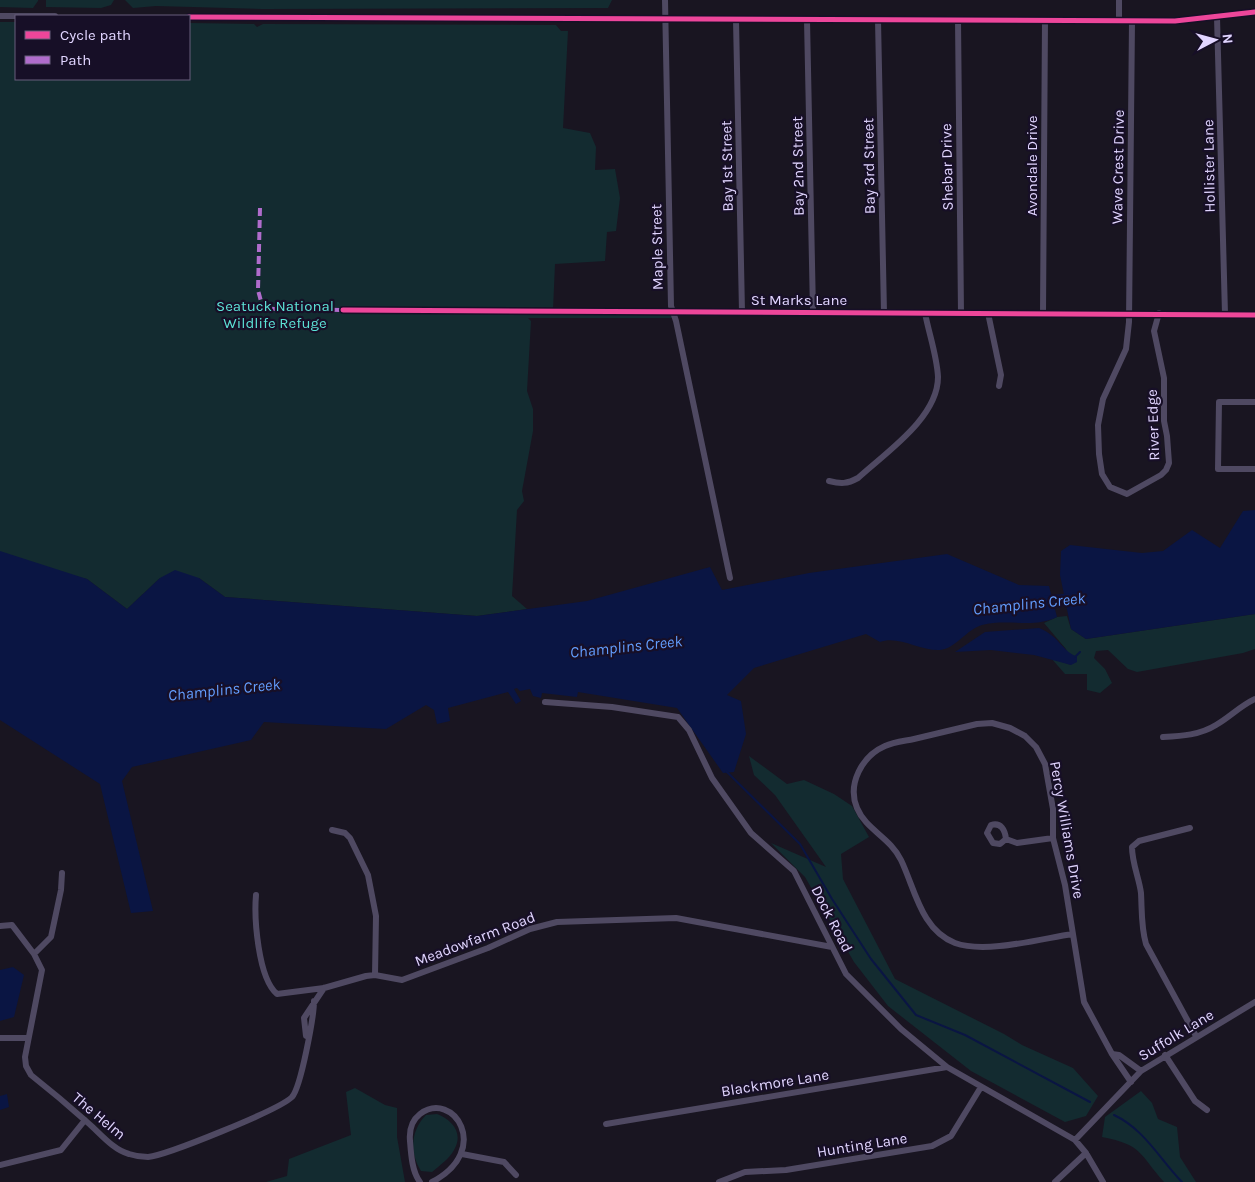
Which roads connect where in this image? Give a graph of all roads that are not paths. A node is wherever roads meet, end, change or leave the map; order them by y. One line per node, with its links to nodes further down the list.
1 (665, 0): 8 (street, Maple Street)
2 (1119, 0): 14 (street)
3 (1255, 12): 7 (street)
4 (0, 16): 5 (street)
5 (15, 16)
6 (190, 17): 8 (street)
7 (1217, 17): 15 (street); 27 (street, Hollister Lane)
8 (665, 19): 9 (street); 17 (street, Maple Street)
9 (736, 20): 10 (street); 18 (street, Bay 1st Street)
10 (807, 20): 11 (street); 19 (street, Bay 2nd Street)
11 (878, 20): 12 (street); 20 (street, Bay 3rd Street)
12 (958, 20): 13 (street); 22 (street, Shebar Drive)
13 (1045, 20): 14 (street); 24 (street, Avondale Drive)
14 (1119, 21): 15 (street)
15 (1132, 21): 25 (street, Wave Crest Drive)
16 (343, 310): 17 (street, St Marks Lane)
17 (673, 312): 18 (street, St Marks Lane); 33 (street, Maple Street)
18 (742, 312): 19 (street, St Marks Lane)
19 (813, 312): 20 (street, St Marks Lane)
20 (884, 312): 21 (street, St Marks Lane)
21 (925, 313): 22 (street, St Marks Lane); 32 (street)
22 (961, 313): 23 (street, St Marks Lane)
23 (988, 313): 24 (street, St Marks Lane); 29 (street)
24 (1043, 313): 25 (street, St Marks Lane)
25 (1128, 313): 26 (street, St Marks Lane); 26 (street, River Edge)
26 (1159, 314): 27 (street, St Marks Lane)
27 (1225, 314): 28 (street, St Marks Lane)
28 (1255, 315)
29 (999, 386)
30 (1255, 402): 31 (street)
31 (1255, 469)
32 (829, 481)
33 (730, 578)
34 (1255, 699): 36 (street)
35 (545, 702): 45 (street, Dock Road)
36 (1164, 737)
37 (1190, 828): 50 (street)
38 (332, 830): 47 (street)
39 (1053, 838): 40 (street); 44 (street, Percy Williams Drive); 44 (street, Percy Williams Drive)
40 (1006, 839)
41 (62, 873): 46 (street)
42 (256, 895): 48 (street, Meadowfarm Road)
43 (0, 926): 46 (street, The Helm)
44 (1072, 934): 53 (street, Percy Williams Drive)
45 (832, 947): 47 (street, Meadowfarm Road); 55 (street, Dock Road)
46 (34, 954): 52 (street, The Helm)
47 (375, 975): 48 (street, Meadowfarm Road)
48 (324, 988): 60 (street, The Helm)
49 (1255, 1002): 50 (street, Suffolk Lane)
50 (1196, 1036): 54 (street, Suffolk Lane)
51 (0, 1038): 52 (street)
52 (28, 1038): 60 (street, The Helm)
53 (1112, 1054): 56 (street); 57 (street, Percy Williams Drive)
54 (1165, 1056): 56 (street, Suffolk Lane); 59 (street)
55 (947, 1067): 58 (street, Dock Road); 61 (street, Blackmore Lane)
56 (1141, 1071): 57 (street, Suffolk Lane)
57 (1131, 1082): 62 (street, Suffolk Lane)
58 (981, 1087): 62 (street, Dock Road); 69 (street, Hunting Lane)
59 (1207, 1110)
60 (85, 1120): 65 (street)
61 (606, 1124)
62 (1075, 1140): 63 (street, Dock Road)
63 (1086, 1153): 70 (street); 71 (street, Dock Road)
64 (462, 1154): 66 (street); 67 (street); 68 (street)
65 (0, 1165)
66 (516, 1175)
67 (420, 1182)
68 (432, 1182)
69 (719, 1182)
70 (1054, 1182)
71 (1102, 1182)

